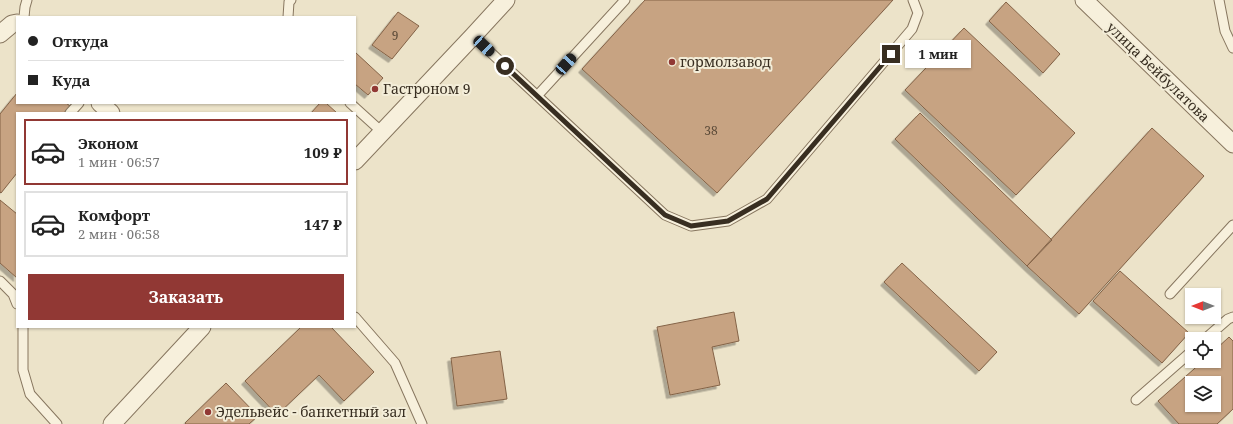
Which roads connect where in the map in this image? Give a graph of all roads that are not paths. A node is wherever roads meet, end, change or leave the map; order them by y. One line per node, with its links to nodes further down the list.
1 (27, 0): 8 (lane)
2 (291, 0): 9 (lane)
3 (506, 0): 12 (street)
4 (625, 0): 14 (lane)
5 (913, 0): 14 (lane)
6 (1084, 0): 21 (street, улица Бейбулатова)
7 (1219, 0): 13 (lane)
8 (24, 16)
9 (288, 16)
10 (16, 23): 11 (street)
11 (0, 34)
12 (473, 36): 14 (lane); 20 (street)
13 (1233, 48)
14 (537, 96)
15 (78, 104): 18 (lane)
16 (101, 104): 19 (street)
17 (351, 104): 20 (lane)
18 (71, 112)
19 (110, 112)
20 (382, 132): 22 (street)
21 (1233, 144)
22 (356, 160)
23 (1233, 225): 25 (lane)
24 (0, 280): 26 (lane)
25 (1170, 294)
26 (16, 302)
27 (1233, 317): 31 (lane)
28 (356, 318): 36 (lane)
29 (23, 328): 34 (lane)
30 (201, 328): 35 (street)
31 (1213, 332)
32 (1185, 357): 33 (lane)
33 (1136, 400)
34 (57, 424)
35 (112, 424)
36 (422, 424)

